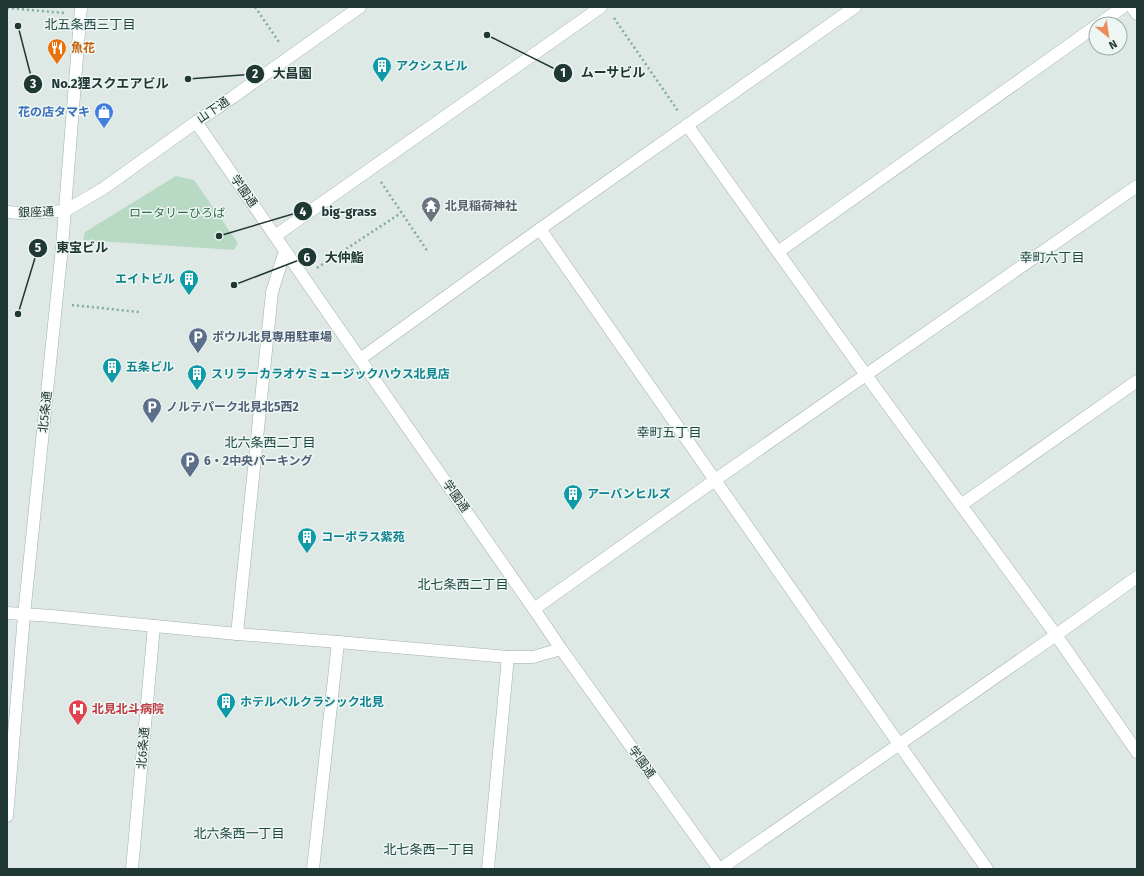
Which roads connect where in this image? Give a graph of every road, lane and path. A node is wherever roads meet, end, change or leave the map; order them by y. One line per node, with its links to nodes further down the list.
1 (255, 7): 12 (path)
2 (360, 7): 13 (street, 山下通)
3 (855, 7): 14 (street)
4 (1123, 7): 10 (street)
5 (1132, 7): 9 (street)
6 (7, 8): 8 (path)
7 (606, 10): 14 (path); 15 (street)
8 (81, 11): 17 (street, 北5条通)
9 (1137, 14)
10 (1110, 16)
11 (1088, 32): 24 (street)
12 (279, 42)
13 (196, 122): 17 (street, 山下通); 21 (street, 学園通)
14 (687, 124): 20 (street); 24 (street)
15 (372, 168): 19 (path); 21 (street)
16 (1137, 186): 29 (street)
17 (65, 211): 18 (street, 銀座通); 26 (street, 北5条通)
18 (7, 212)
19 (401, 213): 23 (path); 25 (path)
20 (540, 229): 28 (street); 31 (street)
21 (276, 236): 22 (street, 学園通)
22 (285, 251): 25 (street, 学園通); 38 (street)
23 (428, 252)
24 (778, 252): 29 (street)
25 (304, 278): 28 (street, 学園通)
26 (56, 303): 27 (path); 36 (street, 北5条通)
27 (139, 312)
28 (360, 359): 34 (street, 学園通)
29 (866, 376): 31 (street); 32 (street)
30 (1137, 381): 32 (street)
31 (715, 480): 34 (street); 43 (street)
32 (961, 505): 39 (street)
33 (1137, 577): 39 (street)
34 (534, 609): 41 (street, 学園通)
35 (7, 613): 36 (street)
36 (24, 614): 37 (street); 45 (street, 北5条通)
37 (154, 626): 38 (street); 46 (street, 北6条通)
38 (236, 634): 40 (street)
39 (1056, 635): 43 (street); 44 (street)
40 (338, 642): 42 (street); 47 (street)
41 (561, 649): 42 (street); 49 (street, 学園通)
42 (508, 657): 48 (street)
43 (898, 744): 49 (street); 50 (street)
44 (1137, 752)
45 (7, 816)
46 (132, 869)
47 (313, 869)
48 (488, 869)
49 (719, 869)
50 (987, 869)

